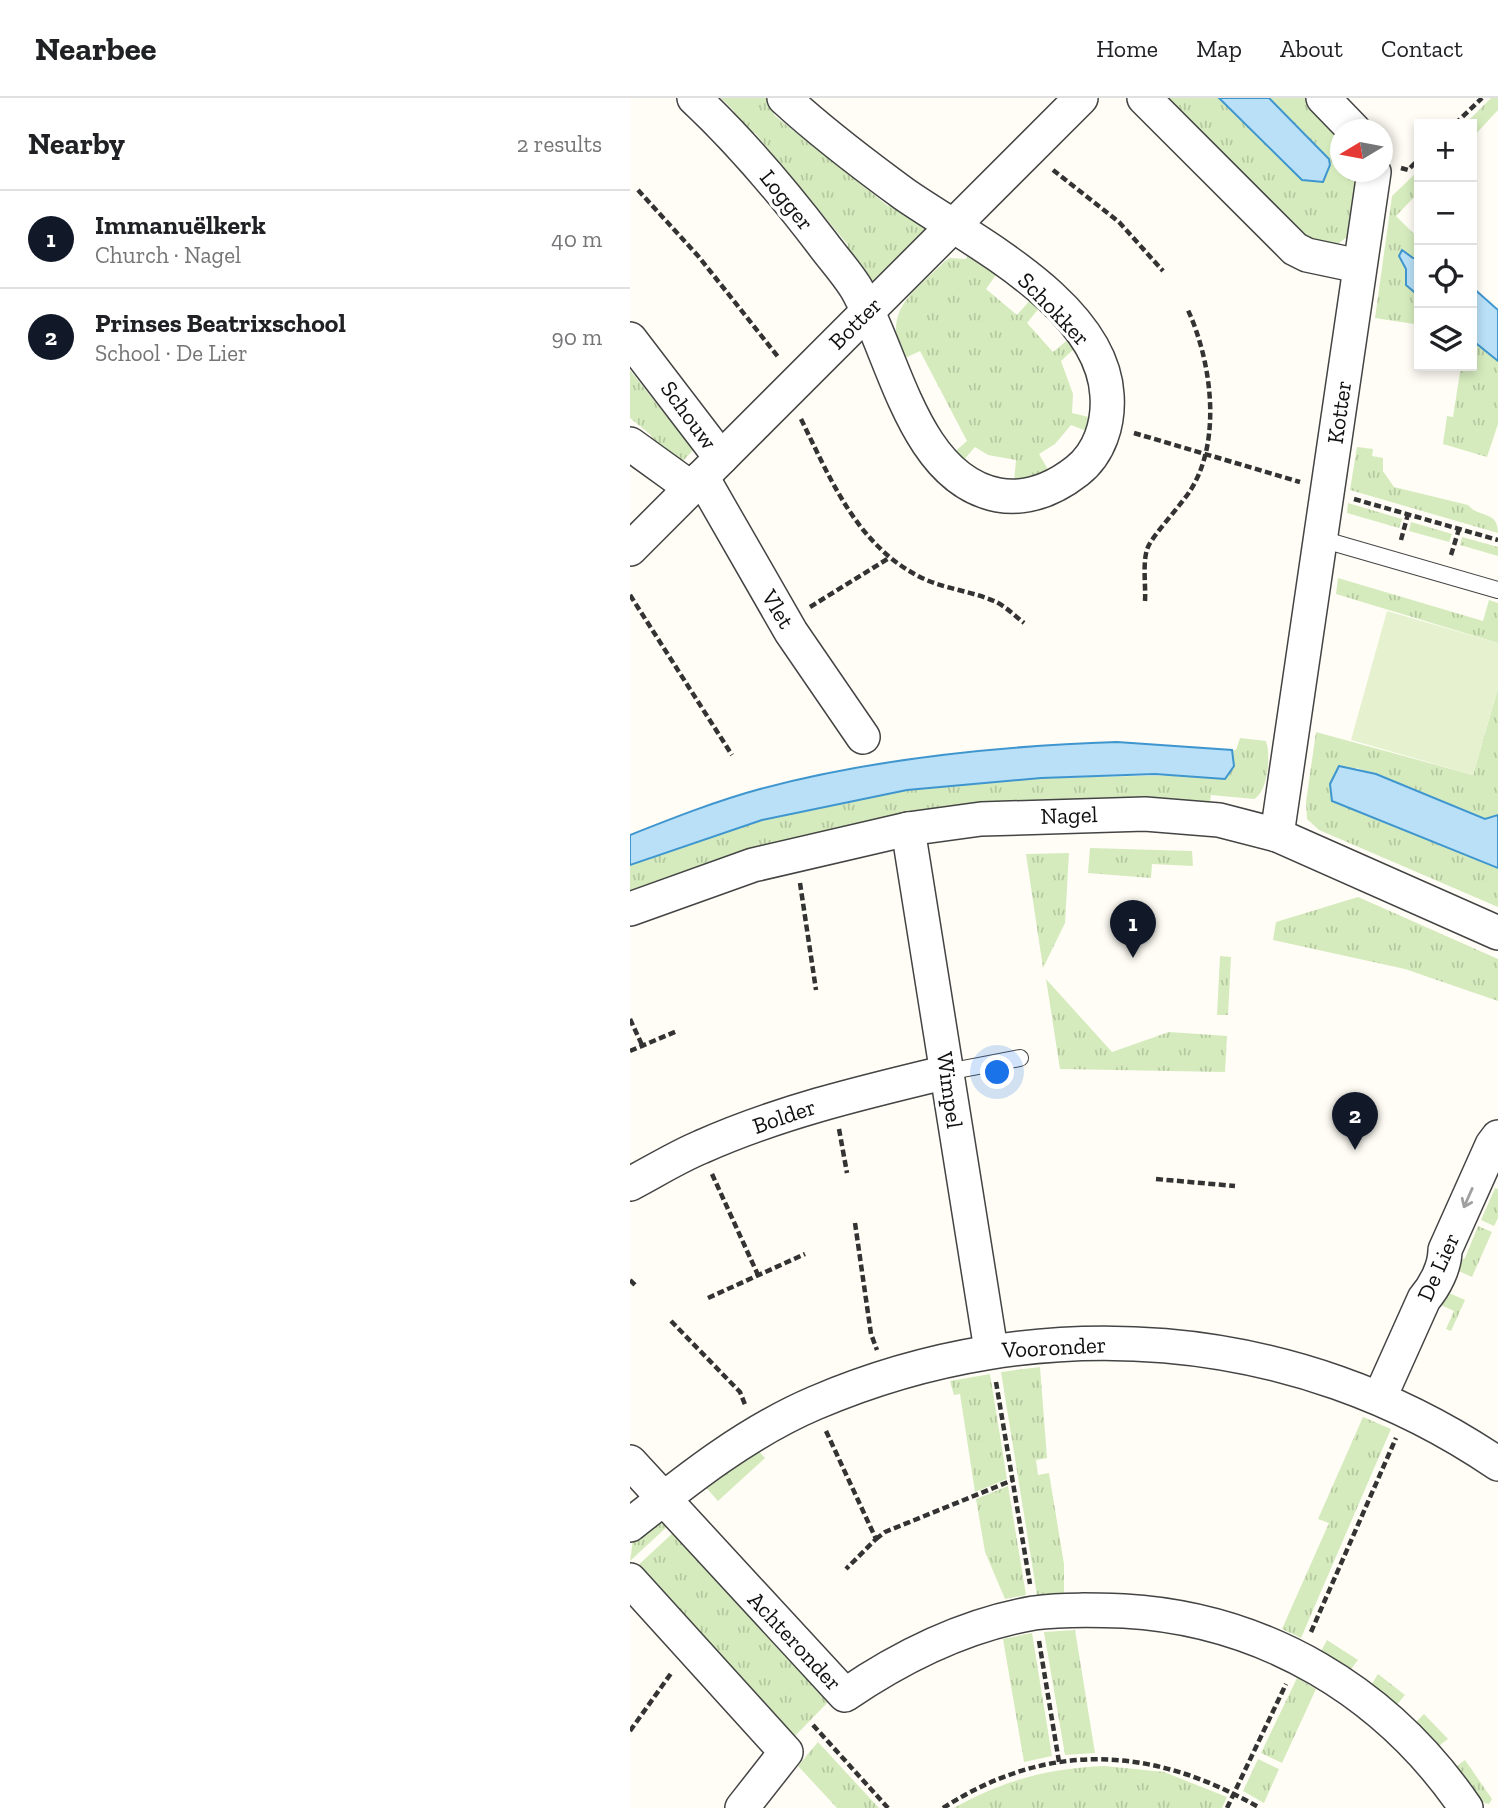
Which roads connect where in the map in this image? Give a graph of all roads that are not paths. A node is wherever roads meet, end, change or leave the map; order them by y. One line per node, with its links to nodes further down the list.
1 (694, 98): 10 (street, Logger)
2 (784, 98): 8 (street)
3 (1081, 98): 8 (street, Botter)
4 (1144, 98): 9 (street)
5 (1323, 98): 6 (street)
6 (1343, 119)
7 (1372, 182): 9 (street, Kotter)
8 (953, 226): 10 (street, Botter); 10 (street, Schokker)
9 (1359, 265): 14 (street, Kotter)
10 (867, 313): 13 (street, Botter)
11 (630, 340): 13 (street, Schouw)
12 (630, 444): 13 (street, Schouw)
13 (704, 474): 15 (street, Botter); 17 (street, Vlet)
14 (1321, 539): 16 (lane); 19 (street, Kotter)
15 (630, 549)
16 (1498, 590)
17 (863, 737)
18 (908, 829): 19 (street, Nagel); 20 (street, Nagel); 23 (street, Wimpel)
19 (1277, 835): 21 (street, Nagel)
20 (630, 909)
21 (1498, 933)
22 (1020, 1058): 23 (lane)
23 (947, 1072): 25 (street, Bolder); 26 (street, Wimpel)
24 (1498, 1137): 27 (street, De Lier, one-way to 27)
25 (630, 1184)
26 (990, 1350): 27 (street, Vooronder); 30 (street, Vooronder)
27 (1394, 1405): 29 (street, Vooronder)
28 (630, 1462): 30 (street, Achteronder)
29 (1498, 1464)
30 (663, 1499): 31 (street, Vooronder); 34 (street, Achteronder)
31 (630, 1525)
32 (630, 1580): 33 (street)
33 (742, 1808)
34 (1466, 1808)

